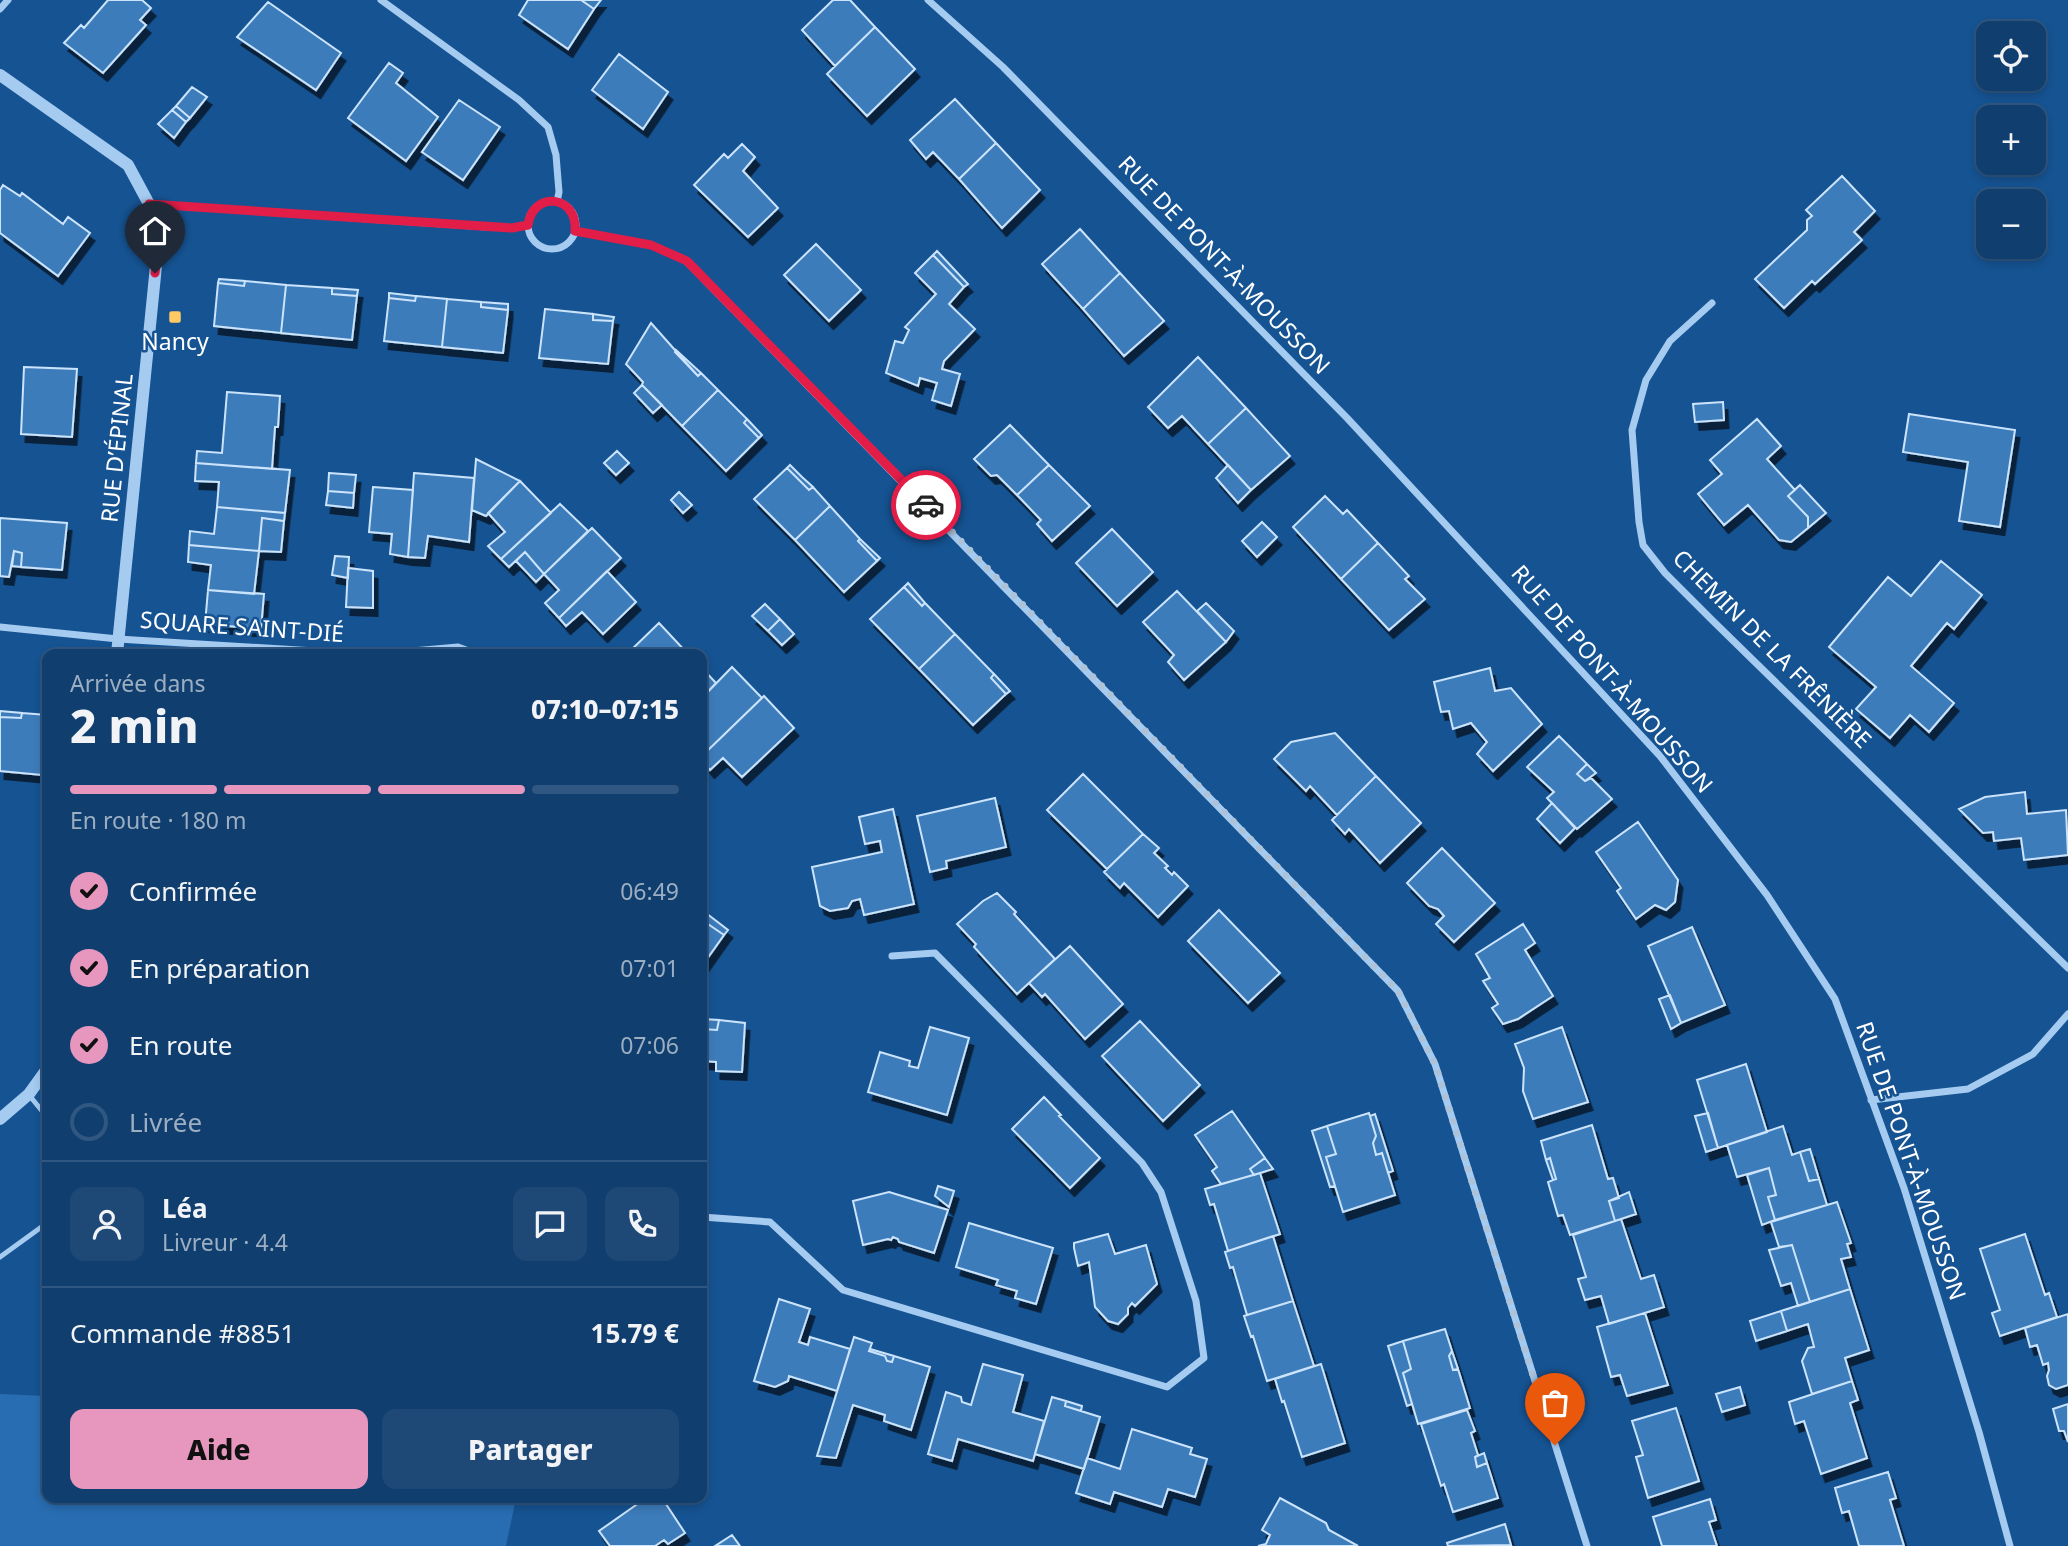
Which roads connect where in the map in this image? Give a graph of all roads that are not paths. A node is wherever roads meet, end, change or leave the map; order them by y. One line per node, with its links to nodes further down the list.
1 (8, 0): 4 (street)
2 (381, 0): 6 (street)
3 (928, 0): 22 (street, RUE DE PONT-À-MOUSSON)
4 (0, 9)
5 (0, 75): 7 (street, RUE D’ÉPINAL)
6 (557, 202): 8 (street); 9 (street)
7 (149, 204): 8 (street); 12 (street, RUE D’ÉPINAL)
8 (528, 225): 9 (street)
9 (575, 231): 28 (street)
10 (1712, 303): 18 (street, CHEMIN DE LA FRÊNIÈRE)
11 (0, 627): 12 (street, SQUARE SAINT-DIÉ)
12 (118, 639): 13 (street, RUE D’ÉPINAL); 14 (street, SQUARE SAINT-DIÉ)
13 (117, 649)
14 (282, 649)
15 (435, 649): 16 (street)
16 (463, 649)
17 (892, 956): 25 (street)
18 (2068, 968)
19 (2068, 1014): 22 (street)
20 (42, 1076): 21 (street)
21 (29, 1094): 23 (lane); 24 (street)
22 (1871, 1100): 29 (street, RUE DE PONT-À-MOUSSON)
23 (42, 1111)
24 (0, 1119)
25 (707, 1217)
26 (42, 1227): 27 (lane)
27 (0, 1257)
28 (1587, 1546)
29 (2010, 1546)

